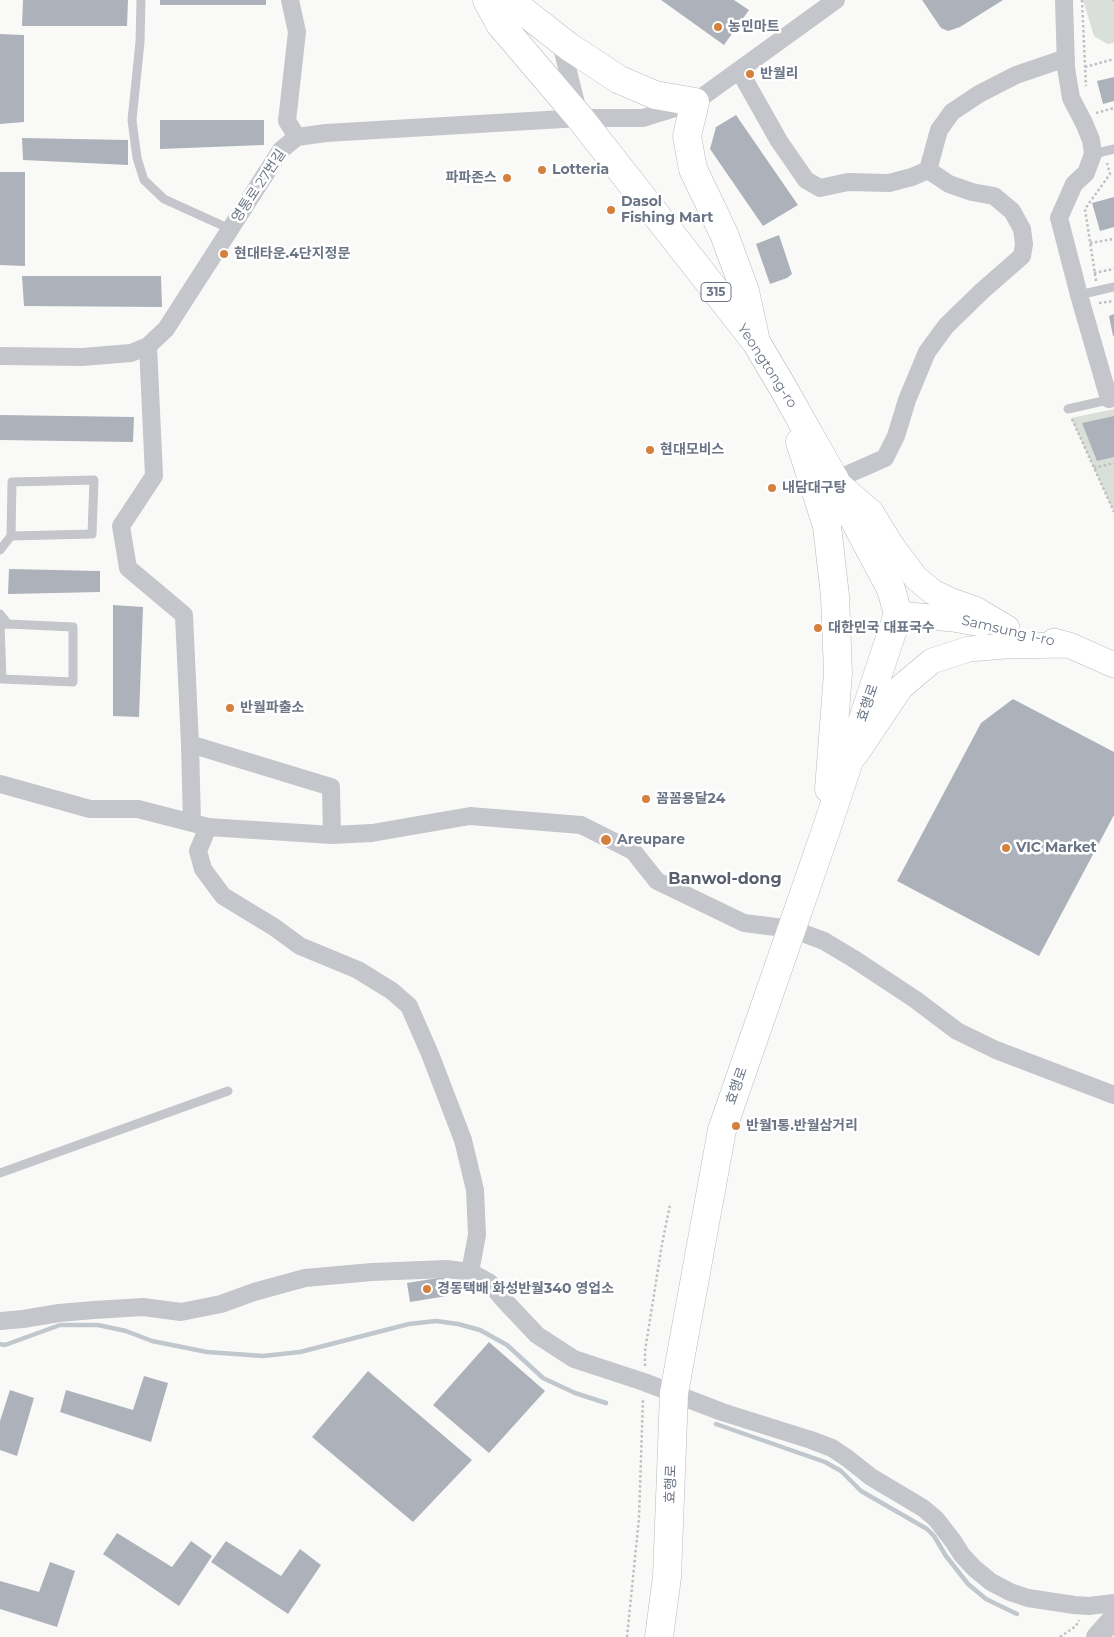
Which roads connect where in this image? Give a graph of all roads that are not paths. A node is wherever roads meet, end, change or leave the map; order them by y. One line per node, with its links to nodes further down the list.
1 (141, 0): 18 (lane)
2 (290, 0): 12 (street)
3 (487, 0): 11 (main road, Yeongtong-ro / 315)
4 (509, 0): 7 (main road)
5 (836, 0): 9 (street, 영통로 27번길)
6 (1064, 0): 8 (street)
7 (560, 40): 10 (main road); 11 (street)
8 (1066, 58): 16 (street); 17 (street)
9 (739, 70): 10 (street, 영통로 27번길); 17 (street)
10 (695, 102): 11 (street, 영통로 27번길); 21 (main road)
11 (580, 118): 13 (street, 영통로 27번길); 21 (main road, Yeongtong-ro / 315)
12 (288, 121): 13 (street); 15 (street)
13 (297, 137): 15 (street, 영통로 27번길)
14 (1114, 149): 16 (lane)
15 (280, 150): 18 (street, 영통로 27번길)
16 (1093, 154): 20 (street)
17 (928, 170): 27 (street)
18 (230, 229): 22 (street, 영통로 27번길)
19 (1114, 287): 20 (lane)
20 (1079, 295): 25 (street)
21 (756, 342): 24 (main road, Yeongtong-ro / 315)
22 (148, 346): 23 (street, 영통로 27번길); 36 (street)
23 (0, 356)
24 (782, 386): 27 (main road, Yeongtong-ro / 315); 40 (main road, 315)
25 (1112, 399): 26 (lane)
26 (1068, 409)
27 (835, 480): 31 (main road, Yeongtong-ro / 315); 33 (main road)
28 (11, 536): 28 (lane); 29 (lane)
29 (0, 550)
30 (0, 614): 32 (lane)
31 (898, 614): 33 (main road, Samsung 1-ro); 37 (main road, 효행로 / 315)
32 (8, 624): 32 (lane)
33 (1007, 628): 34 (main road, Samsung 1-ro)
34 (1069, 645): 35 (main road, Samsung 1-ro); 37 (main road)
35 (1114, 666)
36 (190, 744): 39 (street); 41 (street)
37 (846, 769): 40 (main road, 효행로 / 315)
38 (0, 784): 39 (street)
39 (200, 825): 41 (street); 46 (street)
40 (826, 830): 42 (main road, 효행로 / 315)
41 (332, 835): 42 (street)
42 (792, 929): 44 (street); 48 (main road, 효행로 / 315)
43 (228, 1091): 45 (lane)
44 (1114, 1095)
45 (0, 1172)
46 (470, 1272): 47 (street); 48 (street)
47 (0, 1321)
48 (674, 1393): 49 (street); 51 (main road, 효행로 / 315)
49 (1114, 1603)
50 (1114, 1618): 52 (street)
51 (659, 1637)
52 (1097, 1637)

